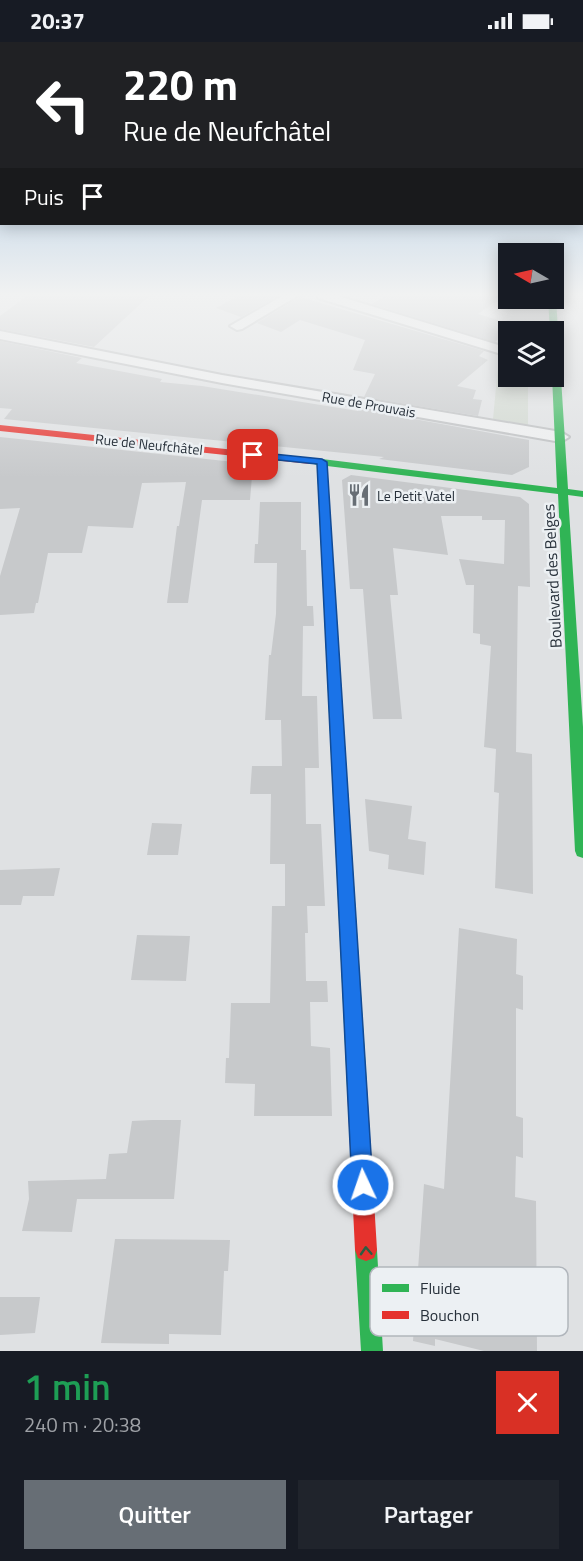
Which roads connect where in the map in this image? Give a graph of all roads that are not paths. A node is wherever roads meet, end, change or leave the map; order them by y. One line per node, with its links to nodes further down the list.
1 (106, 356): 4 (street, Rue de Prouvais)
2 (557, 387): 4 (main road, Boulevard des Belges)
3 (0, 428): 5 (main road, Rue de Neufchâtel)
4 (561, 437): 6 (main road, Boulevard des Belges)
5 (322, 462): 6 (main road, Rue de Neufchâtel); 9 (main road, one-way to 5)
6 (564, 492): 7 (main road, Rue de Neufchâtel); 8 (main road, Boulevard des Belges)
7 (583, 494)
8 (583, 851)
9 (370, 1315)
10 (371, 1336): 11 (main road, one-way to 10)
11 (372, 1351)

